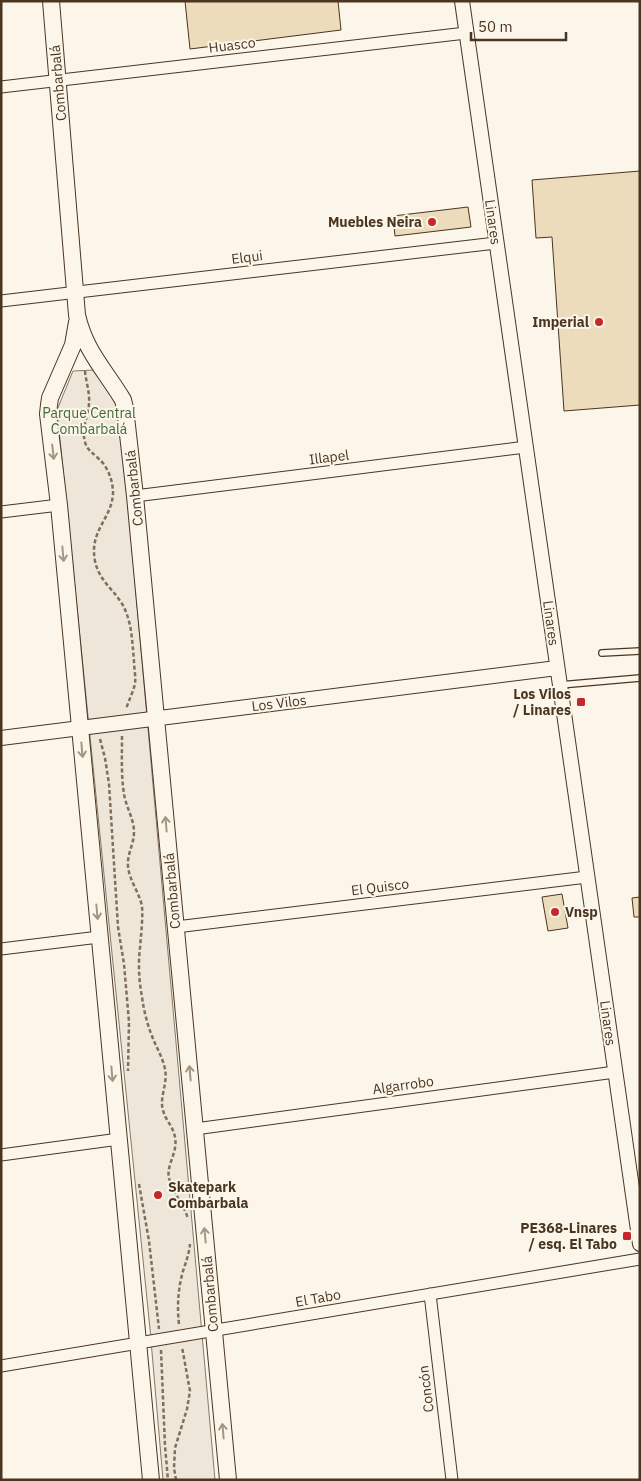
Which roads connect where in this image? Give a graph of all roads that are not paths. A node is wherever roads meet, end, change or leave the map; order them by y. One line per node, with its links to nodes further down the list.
1 (51, 1): 4 (main road, Combarbalá)
2 (462, 1): 3 (street, Linares)
3 (466, 33): 4 (street, Huasco); 6 (street, Linares)
4 (58, 81): 5 (street, Huasco); 7 (main road, Combarbalá)
5 (1, 87)
6 (496, 243): 7 (street, Elqui); 12 (street, Linares)
7 (75, 292): 8 (street, Elqui); 9 (main road, Combarbalá)
8 (1, 301)
9 (77, 315): 10 (main road, Combarbalá); 11 (main road, Combarbalá)
10 (92, 364): 11 (main road); 13 (main road, Combarbalá)
11 (62, 370): 14 (main road, Combarbalá, one-way to 14)
12 (526, 447): 13 (street, Illapel); 18 (street, Linares)
13 (136, 496): 21 (main road, Combarbalá)
14 (59, 505): 15 (street); 22 (main road, Combarbalá, one-way to 22)
15 (1, 512)
16 (640, 652): 17 (lane)
17 (602, 653)
18 (557, 668): 20 (street, Linares); 21 (street, Los Vilos)
19 (640, 678): 20 (lane)
20 (560, 685): 24 (street, Linares)
21 (156, 718): 22 (street, Los Vilos); 25 (main road, Combarbalá, one-way to 21)
22 (80, 728): 23 (street, Los Vilos); 26 (main road, Combarbalá, one-way to 26)
23 (1, 738)
24 (587, 877): 25 (street, El Quisco); 28 (street, Linares)
25 (176, 927): 29 (main road, Combarbalá, one-way to 25)
26 (99, 937): 27 (street); 30 (main road, Combarbalá, one-way to 30)
27 (1, 949)
28 (615, 1072): 29 (street, Algarrobo); 32 (street, Linares)
29 (195, 1128): 35 (main road, Combarbalá, one-way to 29)
30 (118, 1139): 31 (street); 36 (main road, Combarbalá)
31 (1, 1155)
32 (640, 1244)
33 (640, 1259): 34 (street, El Tabo)
34 (430, 1294): 35 (street, El Tabo); 40 (street, Concón)
35 (214, 1330): 36 (street, El Tabo); 39 (main road, Combarbalá, one-way to 35)
36 (138, 1344): 37 (street, El Tabo); 38 (main road, Combarbalá)
37 (1, 1366)
38 (151, 1480)
39 (228, 1480)
40 (452, 1480)

